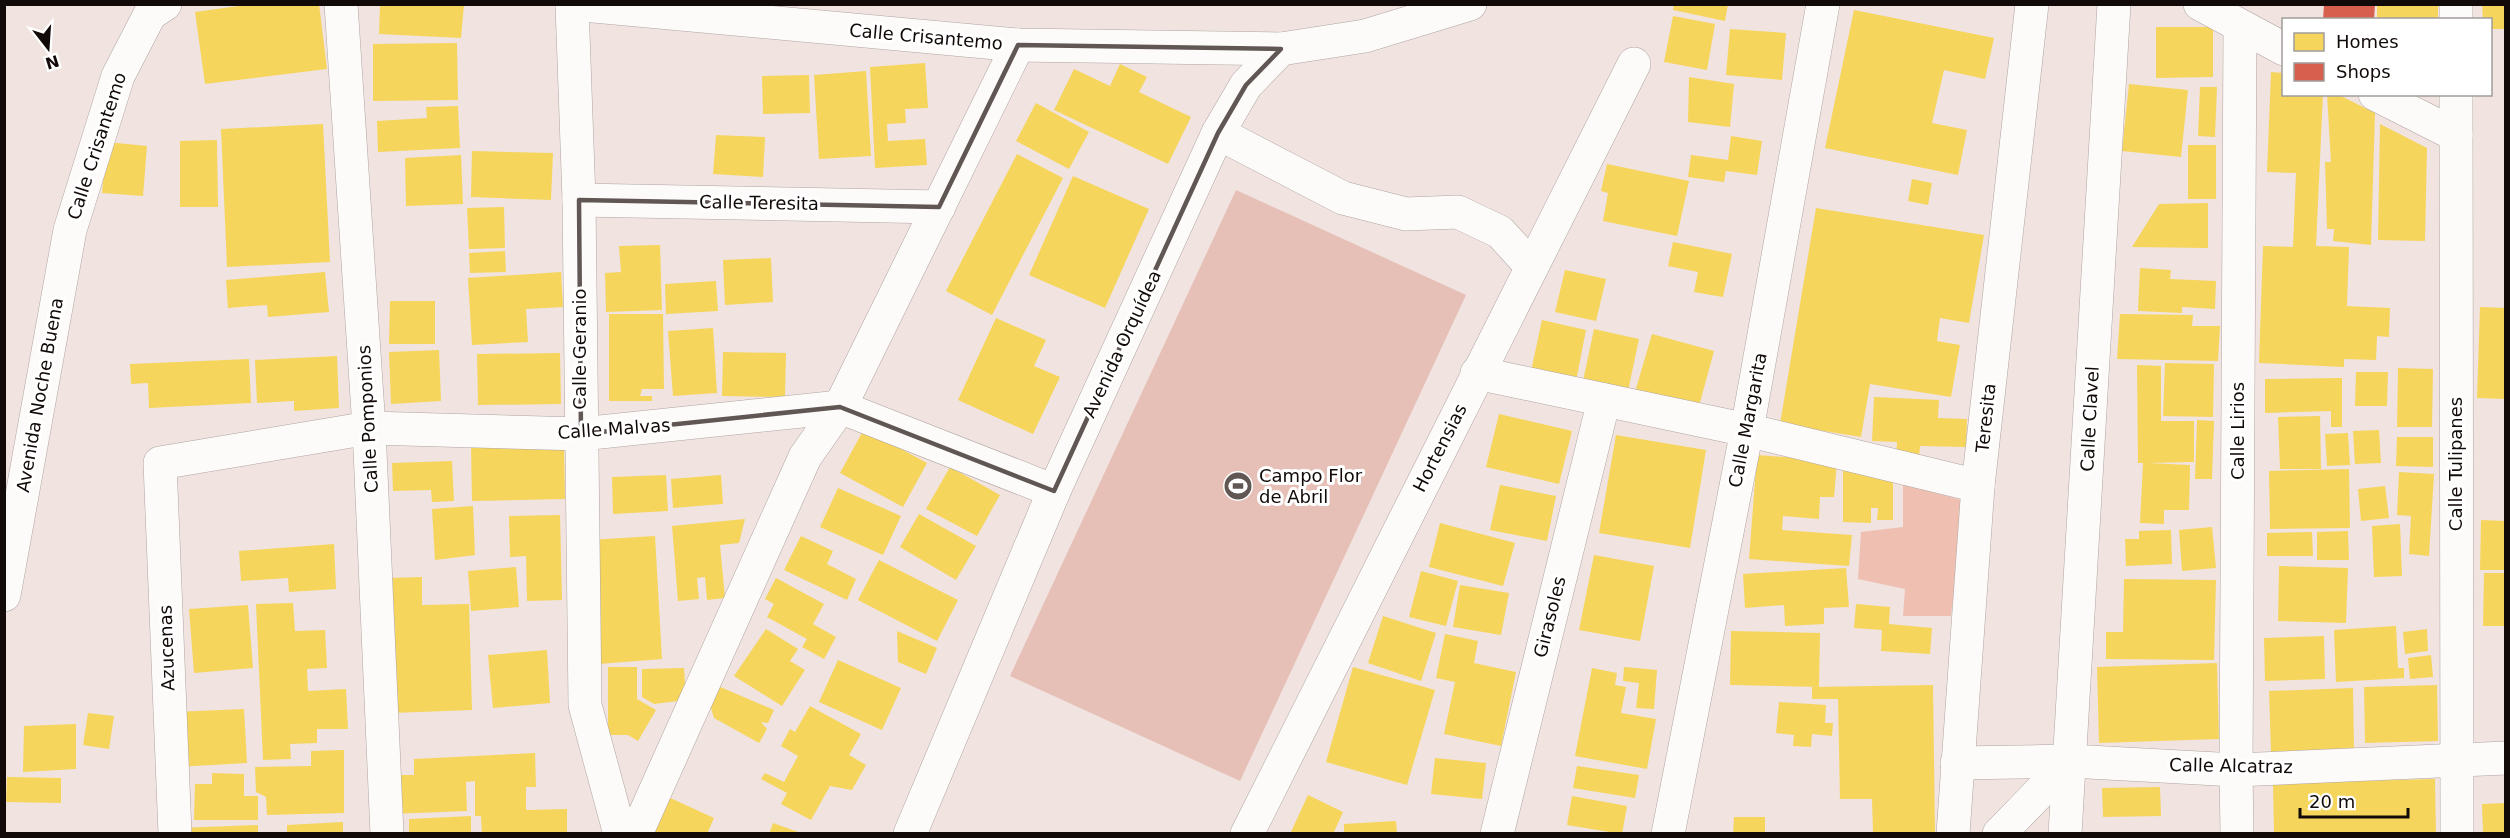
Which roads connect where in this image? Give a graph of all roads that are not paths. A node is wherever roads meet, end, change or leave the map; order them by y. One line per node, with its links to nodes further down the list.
1 (165, 4): 20 (street, Calle Crisantemo)
2 (341, 4): 25 (street, Calle Pomponios)
3 (1470, 4): 11 (street)
4 (1823, 4): 26 (street, Calle Margarita)
5 (2032, 4): 29 (street, Teresita)
6 (2114, 4): 33 (street, Calle Clavel)
7 (2200, 4): 9 (street)
8 (572, 5): 10 (street, Calle Crisantemo); 18 (street, Calle Geranio)
9 (2240, 28): 12 (street); 36 (street, Calle Lirios)
10 (1018, 45): 11 (street, Calle Crisantemo); 19 (street)
11 (1281, 49): 16 (street, Avenida Orquídea)
12 (2282, 49)
13 (1634, 64): 21 (street, Hortensias)
14 (2379, 96): 17 (street)
15 (2456, 96): 17 (street, Calle Tulipanes)
16 (1218, 133): 21 (street); 30 (street, Avenida Orquídea)
17 (2456, 135): 34 (street, Calle Tulipanes)
18 (579, 200): 19 (street, Calle Teresita); 27 (street, Calle Geranio)
19 (939, 207): 24 (street)
20 (70, 230): 31 (street, Avenida Noche Buena)
21 (1531, 266): 22 (street, Hortensias)
22 (1477, 374): 23 (street); 42 (street, Hortensias)
23 (1604, 400): 26 (street); 43 (street, Girasoles)
24 (840, 406): 27 (street, Calle Malvas); 30 (street, Calle Malvas); 40 (street)
25 (369, 428): 27 (street, Calle Malvas); 28 (street, Calle Malvas); 38 (street, Calle Pomponios)
26 (1747, 430): 29 (street); 44 (street, Calle Margarita)
27 (581, 434): 39 (street, Calle Geranio)
28 (159, 463): 37 (street, Azucenas)
29 (1978, 486): 35 (street, Teresita)
30 (1054, 491): 41 (street, Avenida Orquídea)
31 (4, 595)
32 (2505, 758): 34 (street, Calle Alcatraz)
33 (2070, 761): 35 (street, Calle Alcatraz); 36 (street, Calle Alcatraz); 46 (street); 47 (street, Calle Clavel)
34 (2456, 761): 36 (street, Calle Alcatraz); 49 (street, Calle Tulipanes)
35 (1957, 763): 45 (street, Teresita)
36 (2236, 770): 48 (street, Calle Lirios)
37 (175, 834)
38 (387, 834)
39 (620, 834)
40 (636, 834)
41 (910, 834)
42 (1247, 834)
43 (1497, 834)
44 (1668, 834)
45 (1953, 834)
46 (2000, 834)
47 (2065, 834)
48 (2237, 834)
49 (2457, 834)

